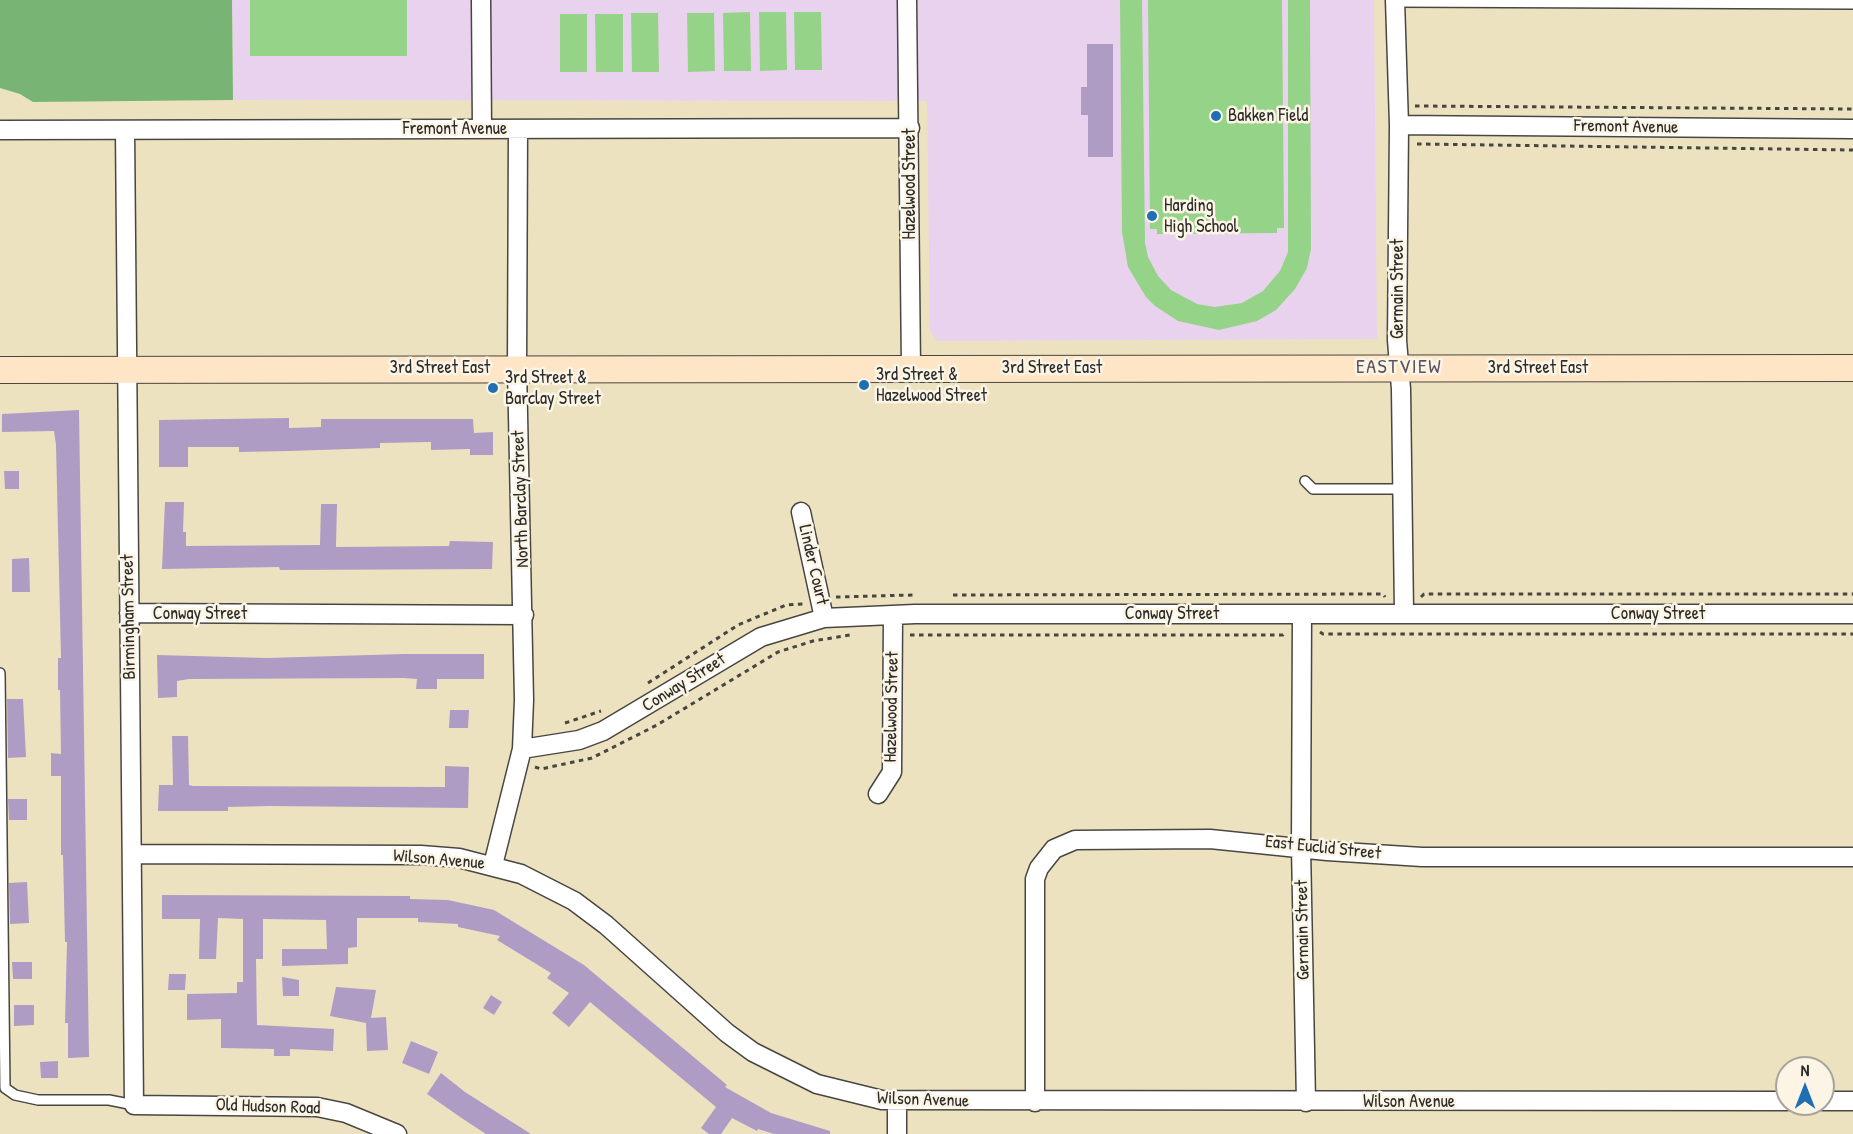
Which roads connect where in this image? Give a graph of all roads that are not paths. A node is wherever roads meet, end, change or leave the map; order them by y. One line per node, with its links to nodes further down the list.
1 (481, 0): 7 (street)
2 (907, 0): 6 (street, Hazelwood Street)
3 (1395, 1): 4 (lane); 5 (street, Germain Street)
4 (1853, 4)
5 (1399, 125): 9 (street, Fremont Avenue); 14 (street, Germain Street)
6 (910, 128): 8 (street, Fremont Avenue); 13 (street, Hazelwood Street)
7 (482, 129): 8 (street, Fremont Avenue); 11 (street, Fremont Avenue)
8 (518, 129): 12 (street, North Barclay Street)
9 (1853, 129)
10 (0, 130): 11 (street, Fremont Avenue)
11 (125, 130): 16 (street, Birmingham Street)
12 (518, 368): 13 (street, 3rd Street East); 16 (street, 3rd Street East); 25 (street, North Barclay Street)
13 (911, 368): 14 (street, 3rd Street East)
14 (1400, 368): 15 (street, 3rd Street East); 19 (street, Germain Street)
15 (1853, 368)
16 (126, 369): 17 (street, 3rd Street East); 21 (street, Birmingham Street)
17 (0, 370)
18 (1305, 481): 19 (lane)
19 (1401, 489): 22 (street, Germain Street)
20 (801, 512): 27 (street, Linder Court)
21 (129, 613): 25 (street, Conway Street); 32 (street, Birmingham Street)
22 (1404, 613): 23 (street, Conway Street); 24 (street, Conway Street)
23 (1302, 614): 26 (street, Conway Street); 31 (street, Germain Street)
24 (1853, 614)
25 (524, 615): 29 (street, North Barclay Street)
26 (893, 615): 27 (street, Conway Street); 30 (street, Hazelwood Street)
27 (824, 618): 29 (street, Conway Street)
28 (0, 673): 41 (lane)
29 (522, 749): 34 (street, North Barclay Street)
30 (878, 794)
31 (1301, 847): 33 (street, East Euclid Street); 39 (street, East Euclid Street); 40 (street, Germain Street)
32 (133, 854): 34 (street, Wilson Avenue); 41 (street, Birmingham Street)
33 (1853, 856)
34 (493, 865): 38 (street, Wilson Avenue)
35 (1775, 1101): 40 (street, Wilson Avenue)
36 (1835, 1101): 37 (street)
37 (1853, 1101)
38 (897, 1102): 39 (street, Wilson Avenue); 43 (street)
39 (1035, 1102): 40 (street, Wilson Avenue)
40 (1306, 1102)
41 (134, 1105): 42 (street, Old Hudson Road)
42 (397, 1134)
43 (897, 1134)

